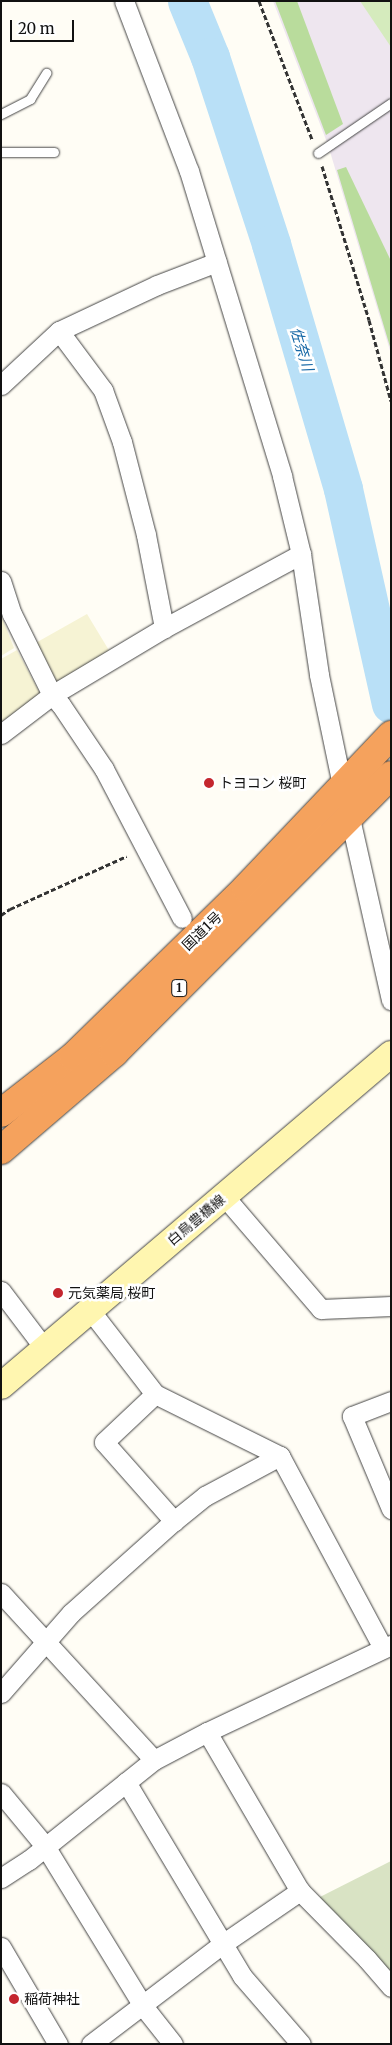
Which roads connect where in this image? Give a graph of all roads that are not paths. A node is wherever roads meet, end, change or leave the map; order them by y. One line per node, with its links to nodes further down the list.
1 (124, 1): 8 (street)
2 (46, 74): 4 (lane)
3 (391, 103): 7 (lane)
4 (1, 114)
5 (1, 152): 6 (lane)
6 (54, 152)
7 (318, 153)
8 (216, 262): 9 (street); 11 (street)
9 (60, 331): 10 (street); 13 (street)
10 (1, 385)
11 (301, 554): 13 (street); 18 (street)
12 (1, 581): 14 (street)
13 (164, 628): 14 (street)
14 (52, 695): 15 (street); 20 (street)
15 (1, 734)
16 (391, 736): 18 (highway, 国道1号 / 1)
17 (391, 775): 19 (highway, 国道1号 / 1)
18 (342, 786): 23 (highway, 国道1号 / 1)
19 (350, 818): 21 (street); 24 (highway, 国道1号 / 1)
20 (182, 918)
21 (391, 1000)
22 (391, 1054): 25 (main road, 白鳥豊橋線)
23 (1, 1113)
24 (1, 1150)
25 (224, 1196): 27 (street); 28 (main road, 白鳥豊橋線)
26 (1, 1291): 29 (street)
27 (391, 1306)
28 (90, 1310): 29 (main road, 白鳥豊橋線); 31 (street)
29 (44, 1349): 30 (main road, 白鳥豊橋線)
30 (1, 1386)
31 (155, 1394): 33 (street); 35 (street)
32 (391, 1401): 34 (street)
33 (280, 1456): 35 (street); 38 (street)
34 (391, 1510)
35 (174, 1521): 37 (street)
36 (1, 1593): 37 (street)
37 (45, 1644): 39 (street); 41 (street)
38 (387, 1647): 40 (street)
39 (1, 1693)
40 (207, 1732): 41 (street); 46 (street)
41 (154, 1760): 42 (street)
42 (126, 1782): 44 (street); 47 (street)
43 (1, 1793): 44 (street)
44 (45, 1846): 45 (street); 50 (street)
45 (1, 1878)
46 (300, 1892): 47 (street); 49 (street)
47 (221, 1945): 50 (street); 54 (street)
48 (1, 1948): 51 (street)
49 (391, 1987)
50 (143, 2006): 52 (street); 53 (street)
51 (58, 2044)
52 (91, 2044)
53 (174, 2044)
54 (301, 2044)

